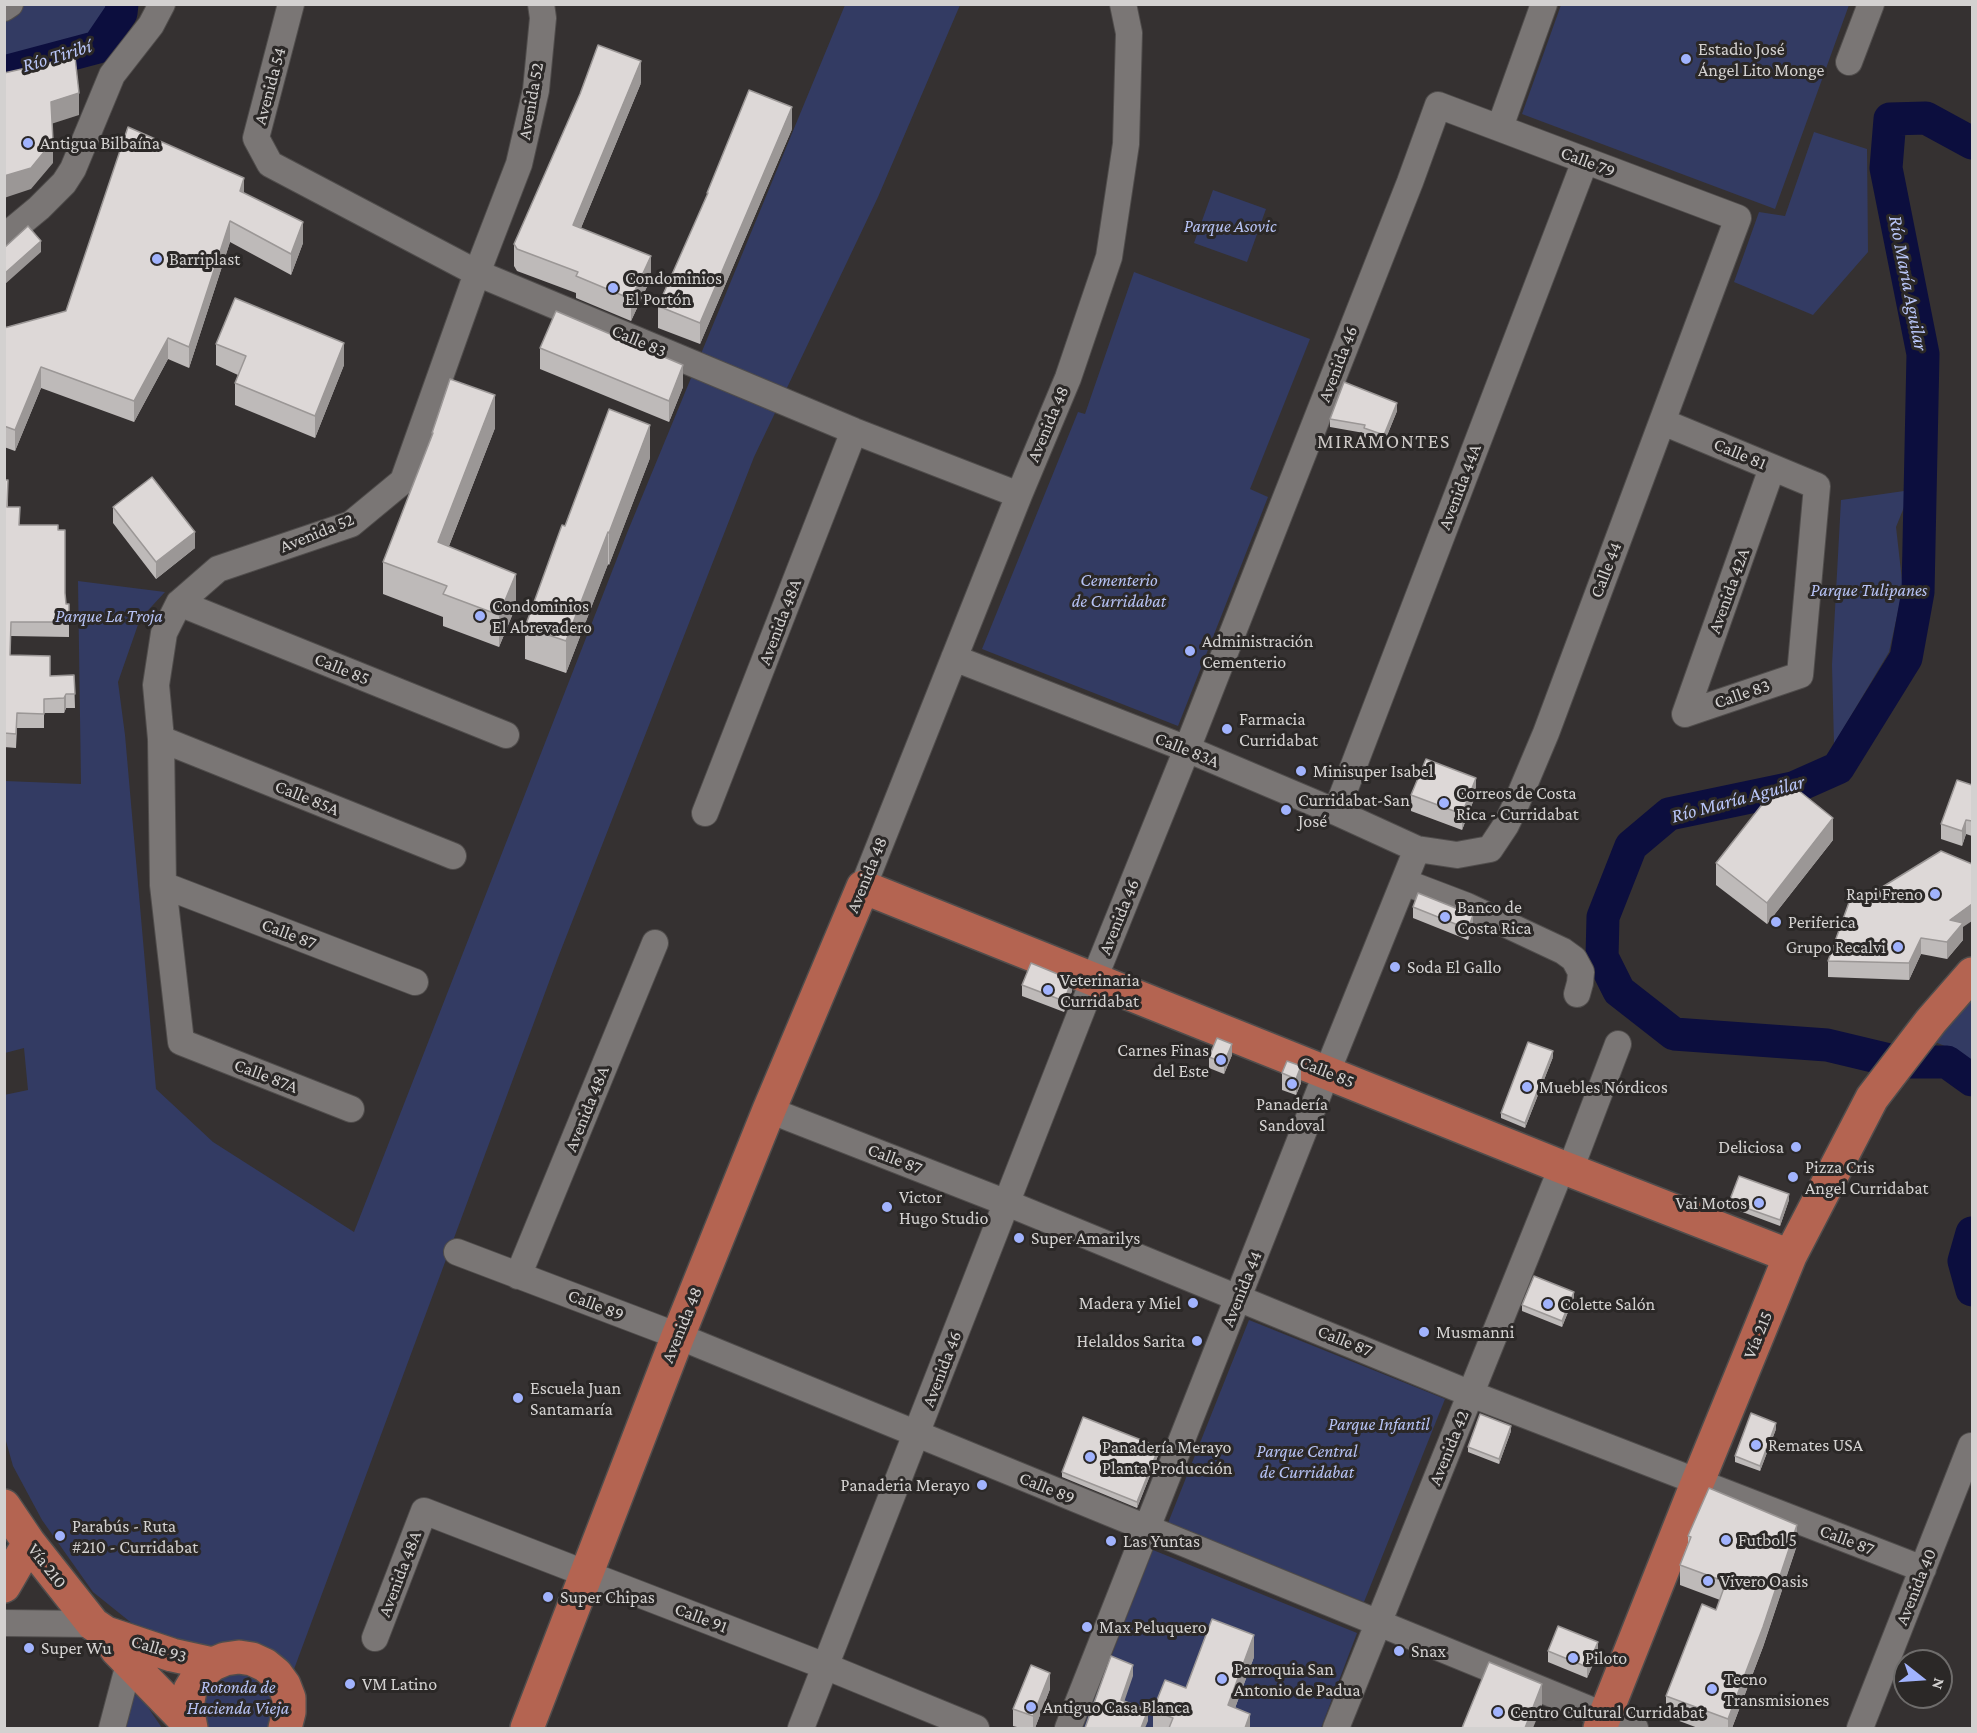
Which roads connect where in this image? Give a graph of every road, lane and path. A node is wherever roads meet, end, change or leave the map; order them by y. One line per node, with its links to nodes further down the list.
1 (10, 4): 8 (street)
2 (162, 4): 15 (street)
3 (291, 4): 13 (street, Avenida 54)
4 (541, 4): 16 (street, Avenida 52)
5 (1123, 4): 20 (street, Avenida 48)
6 (1545, 4): 11 (street)
7 (1871, 4): 9 (street)
8 (4, 8)
9 (1849, 62)
10 (1438, 105): 11 (street, Calle 79); 27 (street, Avenida 46)
11 (1500, 127): 12 (street, Calle 79)
12 (1585, 161): 14 (street, Calle 79); 28 (street, Avenida 44A)
13 (270, 164): 16 (street, Calle 83)
14 (1738, 218): 17 (street, Calle 44)
15 (4, 237)
16 (477, 273): 18 (street, Calle 83); 21 (street, Avenida 52)
17 (1663, 422): 19 (street, Calle 81); 30 (street, Calle 44)
18 (854, 430): 20 (street, Calle 83); 29 (street, Avenida 48A)
19 (1773, 468): 23 (street, Calle 81); 24 (street, Avenida 42A)
20 (1019, 495): 22 (street, Avenida 48)
21 (179, 603): 25 (street, Calle 85); 26 (street, Avenida 52)
22 (954, 658): 27 (street, Calle 83A); 34 (street, Avenida 48)
23 (1800, 675): 24 (street, Calle 83)
24 (1685, 714)
25 (506, 735)
26 (161, 739): 31 (street, Calle 85A); 33 (street, Avenida 52)
27 (1186, 749): 28 (street, Calle 83A); 37 (street, Avenida 46)
28 (1336, 812): 30 (street, Calle 83A)
29 (705, 813)
30 (1417, 849): 32 (street, Avenida 44)
31 (453, 856)
32 (1404, 882): 39 (street); 42 (street, Avenida 44)
33 (163, 885): 38 (street, Calle 87); 40 (street, Avenida 52)
34 (863, 887): 37 (main road, Calle 85); 44 (main road, Avenida 48)
35 (655, 943): 49 (street, Avenida 48A)
36 (1972, 977): 48 (main road, Vía 215)
37 (1094, 979): 42 (main road, Calle 85); 46 (street, Avenida 46)
38 (415, 982)
39 (1576, 994)
40 (181, 1042): 43 (street, Calle 87A)
41 (1618, 1044): 45 (street, Avenida 42)
42 (1327, 1072): 45 (main road, Calle 85); 50 (street, Avenida 44)
43 (351, 1109)
44 (769, 1110): 46 (street, Calle 87); 51 (main road, Avenida 48)
45 (1566, 1169): 48 (main road, Calle 85); 52 (street, Avenida 42)
46 (1007, 1203): 50 (street, Calle 87); 53 (street, Avenida 46)
47 (457, 1252): 49 (street, Calle 89)
48 (1790, 1256): 55 (main road, Vía 215)
49 (518, 1276): 51 (street, Calle 89)
50 (1238, 1297): 52 (street, Calle 87); 58 (street, Avenida 44)
51 (678, 1336): 53 (street, Calle 89); 61 (main road, Avenida 48)
52 (1471, 1394): 55 (street, Calle 87); 64 (street, Avenida 42)
53 (916, 1435): 58 (street, Calle 89); 68 (street, Avenida 46)
54 (1971, 1446): 60 (street, Avenida 40)
55 (1698, 1481): 60 (street, Calle 87); 70 (main road, Vía 215)
56 (4, 1506): 59 (main road, Vía 210)
57 (424, 1511): 61 (street, Calle 91); 65 (street, Avenida 48A)
58 (1147, 1528): 64 (street, Calle 89); 76 (street, Avenida 44)
59 (29, 1543): 62 (main road); 66 (main road, Vía 210)
60 (1923, 1569): 78 (street, Avenida 40)
61 (587, 1573): 68 (street, Calle 91); 73 (main road, Avenida 48)
62 (4, 1586)
63 (4, 1623): 66 (street, Calle 93)
64 (1378, 1624): 70 (street, Calle 89); 77 (street, Avenida 42)
65 (375, 1638)
66 (111, 1645): 67 (main road, Calle 93); 71 (main road, Calle 93); 72 (street)
67 (213, 1664): 69 (main road); 71 (main road)
68 (825, 1666): 74 (street, Avenida 46); 75 (street, Calle 91)
69 (291, 1723)
70 (1613, 1724)
71 (181, 1727)
72 (112, 1728)
73 (527, 1728)
74 (801, 1728)
75 (976, 1728)
76 (1068, 1728)
77 (1336, 1728)
78 (1860, 1728)

